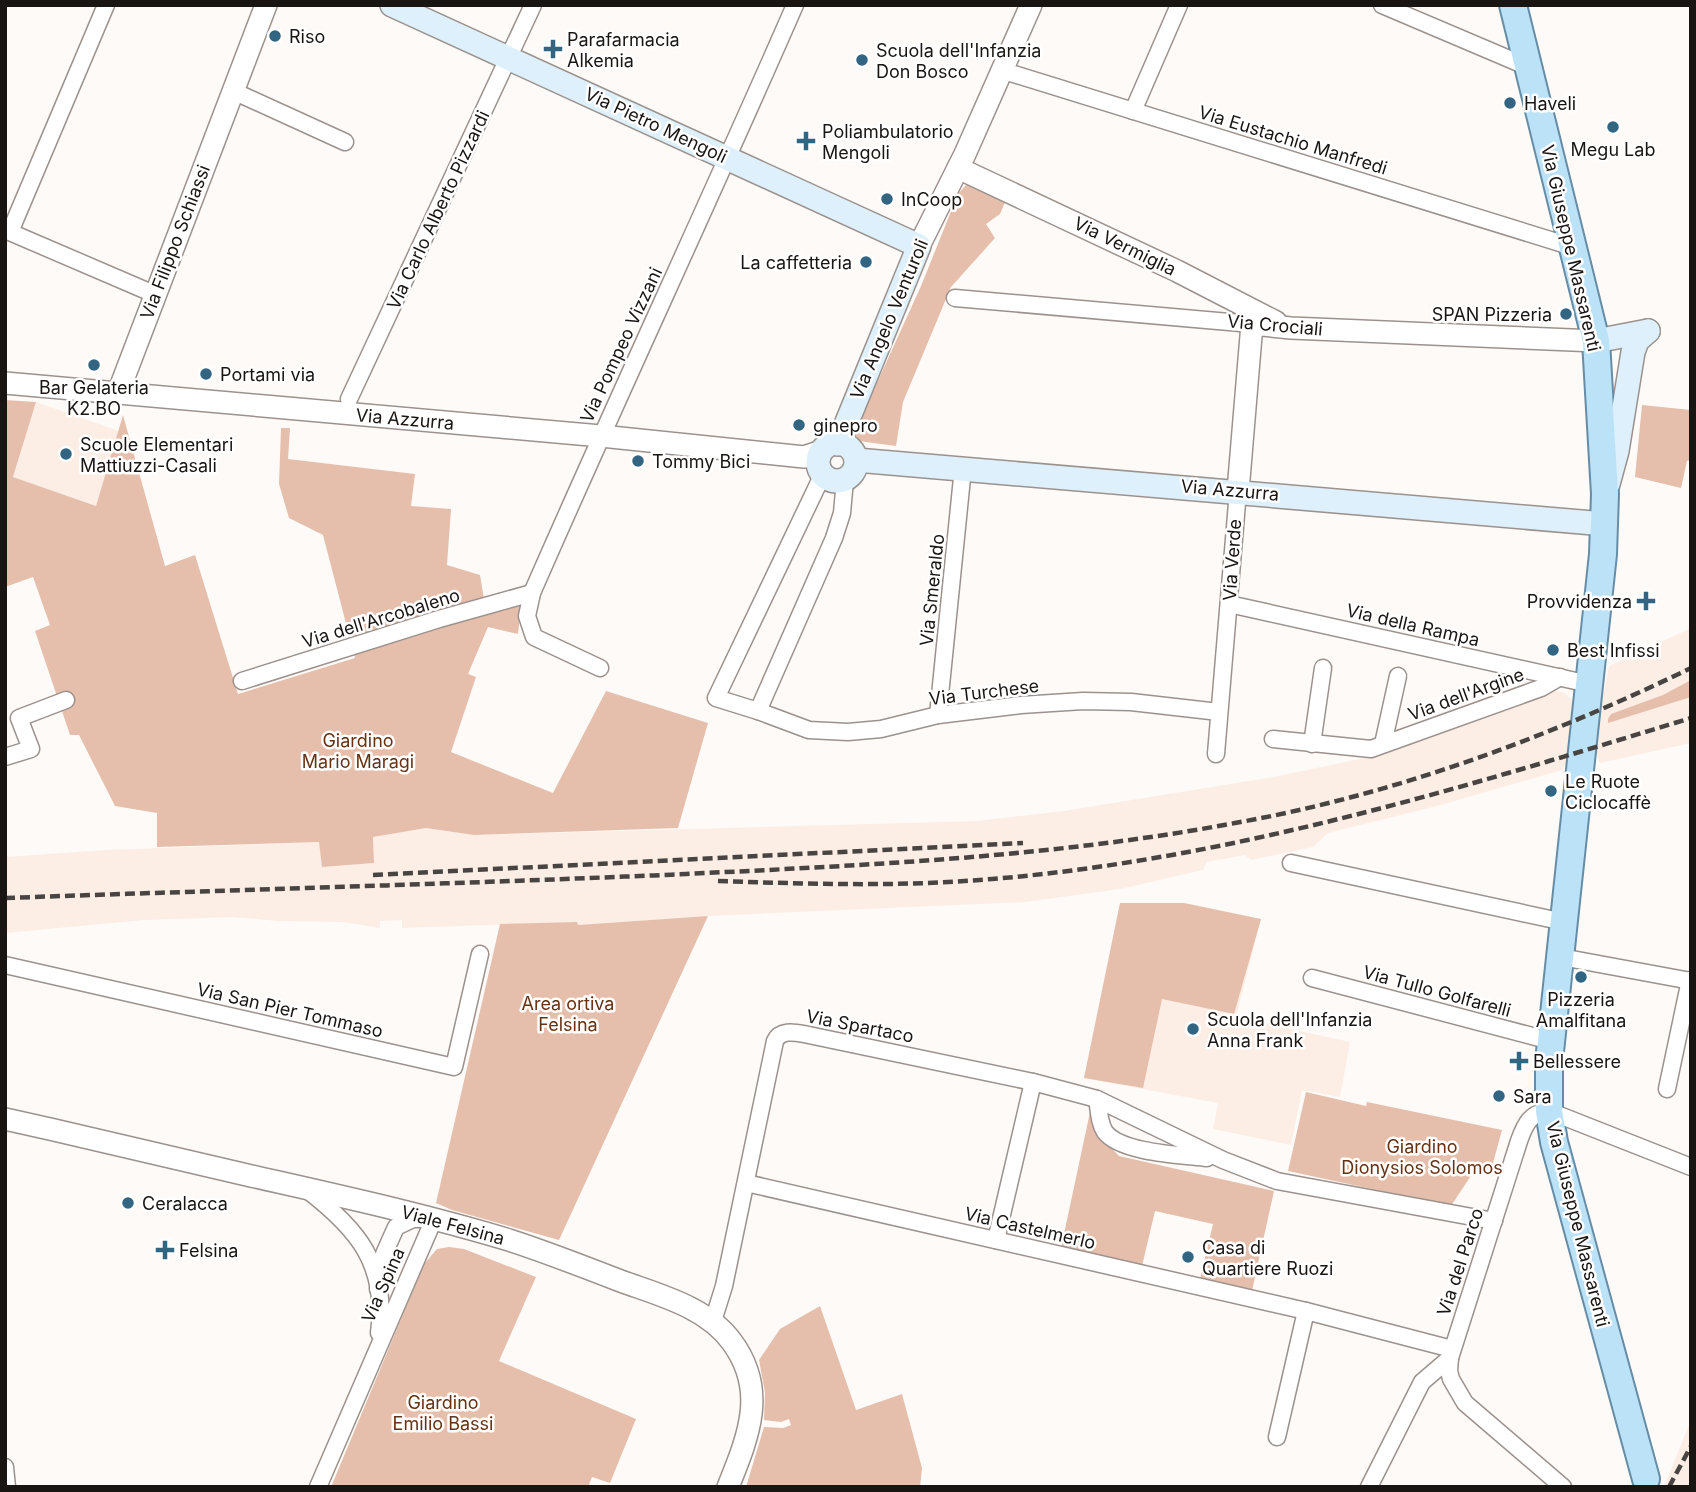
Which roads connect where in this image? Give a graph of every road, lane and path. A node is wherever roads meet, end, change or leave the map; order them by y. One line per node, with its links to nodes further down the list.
1 (106, 5): 18 (street)
2 (266, 5): 13 (street, Via Filippo Schiassi)
3 (533, 5): 10 (street, Via Carlo Alberto Pizzardi)
4 (795, 5): 16 (street, Via Pompeo Vizzani)
5 (1031, 5): 12 (street, Via Angelo Venturoli)
6 (1179, 5): 14 (street)
7 (1382, 5): 11 (street)
8 (1513, 5): 11 (main road, Via Giuseppe Massarenti)
9 (406, 8): 10 (main road, Via Pietro Mengoli)
10 (509, 58): 16 (main road, Via Pietro Mengoli); 28 (street, Via Carlo Alberto Pizzardi)
11 (1528, 67): 20 (main road, Via Giuseppe Massarenti)
12 (1001, 70): 14 (street, Via Eustachio Manfredi); 17 (street, Via Angelo Venturoli)
13 (233, 91): 15 (street); 21 (street, Via Filippo Schiassi)
14 (1133, 111): 20 (street, Via Eustachio Manfredi)
15 (345, 142)
16 (728, 158): 19 (main road, Via Pietro Mengoli); 29 (street, Via Pompeo Vizzani)
17 (958, 167): 19 (street, Via Angelo Venturoli); 24 (street, Via Vermiglia)
18 (8, 231): 21 (street)
19 (919, 246): 30 (main road, Via Angelo Venturoli)
20 (1573, 247): 25 (main road, Via Giuseppe Massarenti)
21 (155, 294): 27 (street, Via Filippo Schiassi)
22 (955, 298): 23 (street, Via Crociali)
23 (1252, 324): 24 (street, Via Crociali); 32 (street, Via Verde)
24 (1291, 328): 25 (street, Via Crociali)
25 (1596, 341): 33 (main road, Via Giuseppe Massarenti); 33 (main road, Via Giuseppe Massarenti)
26 (5, 383): 27 (street, Via Azzurra)
27 (118, 393): 28 (street, Via Azzurra)
28 (346, 407): 29 (street, Via Azzurra)
29 (601, 436): 30 (street, Via Azzurra); 35 (street, Via Pompeo Vizzani)
30 (830, 462): 31 (main road, Via Azzurra); 44 (street); 44 (street, Via Turchese)
31 (963, 468): 32 (main road, Via Azzurra); 46 (street, Via Smeraldo)
32 (1238, 491): 34 (main road, Via Azzurra); 36 (street, Via Verde)
33 (1605, 494): 34 (main road, Via Giuseppe Massarenti)
34 (1605, 524): 42 (main road, Via Giuseppe Massarenti)
35 (532, 593): 37 (street, Via Pompeo Vizzani); 41 (street, Via dell'Arcobaleno)
36 (1229, 604): 40 (street, Via della Rampa); 45 (street, Via Verde)
37 (600, 668)
38 (1323, 668): 48 (street)
39 (1398, 676): 49 (street, Via dell'Argine)
40 (1560, 677): 42 (street, Via della Rampa); 49 (street, Via dell'Argine)
41 (242, 681)
42 (1589, 684): 53 (main road, Via Giuseppe Massarenti)
43 (66, 700): 51 (street)
44 (758, 711): 46 (street, Via Turchese)
45 (1219, 712): 46 (street, Via Turchese); 50 (street, Via Verde)
46 (938, 715)
47 (1273, 739): 48 (street, Via dell'Argine)
48 (1312, 744): 49 (street, Via dell'Argine)
49 (1384, 744)
50 (1216, 754)
51 (5, 757)
52 (1291, 863): 53 (street)
53 (1564, 922): 55 (main road, Via Giuseppe Massarenti)
54 (480, 954): 56 (street, Via San Pier Tommaso)
55 (1561, 957): 58 (street); 59 (main road, Via Giuseppe Massarenti)
56 (5, 965)
57 (1312, 978): 59 (street, Via Tullo Golfarelli)
58 (1690, 980): 61 (street)
59 (1552, 1041): 63 (main road, Via Giuseppe Massarenti)
60 (1033, 1082): 62 (street, Via Spartaco); 67 (street, Via Spartaco); 71 (street)
61 (1667, 1089)
62 (1097, 1099): 65 (street, Via Spartaco); 65 (street, Via Spartaco)
63 (1549, 1111): 66 (street); 70 (street, Via del Parco); 79 (main road, Via Giuseppe Massarenti)
64 (5, 1119): 68 (street, Viale Felsina)
65 (1223, 1160): 70 (street, Via Spartaco)
66 (1691, 1167)
67 (746, 1183): 71 (street, Via Castelmerlo); 74 (street, Via Spartaco)
68 (304, 1188): 69 (street, Viale Felsina); 72 (street, Via Spina)
69 (433, 1219): 72 (street, Via Spina); 74 (street, Viale Felsina); 75 (street, Via Spina)
70 (1494, 1221): 76 (street, Via del Parco)
71 (996, 1240): 73 (street, Via Castelmerlo)
72 (379, 1289): 75 (street, Via Spina)
73 (1306, 1311): 76 (street, Via Castelmerlo); 77 (street)
74 (713, 1321): 82 (street, Viale Felsina)
75 (377, 1346): 81 (street, Via Spina)
76 (1451, 1354): 83 (street); 84 (street)
77 (1277, 1437)
78 (5, 1467): 80 (street)
79 (1646, 1479)
80 (7, 1487)
81 (318, 1487)
82 (729, 1487)
83 (1368, 1487)
84 (1563, 1487)

